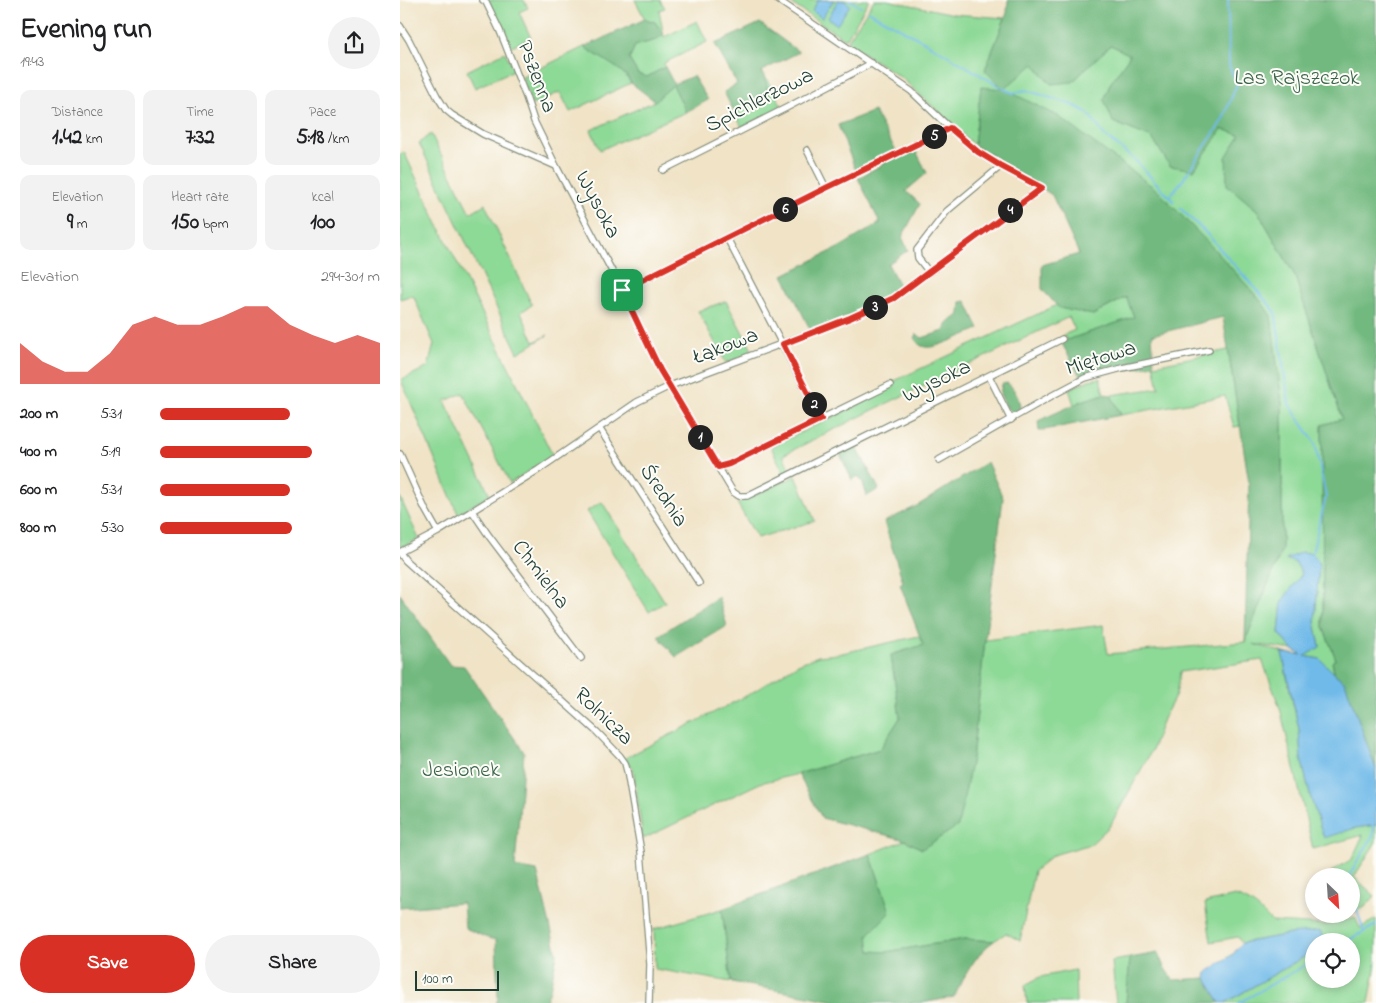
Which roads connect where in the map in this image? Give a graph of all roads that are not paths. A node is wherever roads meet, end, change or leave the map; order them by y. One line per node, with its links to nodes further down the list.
1 (483, 0): 7 (street, Pszenna)
2 (778, 0): 4 (street, Łąkowa)
3 (400, 26): 7 (street, Wysoka)
4 (872, 63): 5 (street, Łąkowa); 9 (street, Spichlerzowa)
5 (950, 128): 8 (street, Łąkowa); 10 (street)
6 (807, 150): 10 (street)
7 (556, 166): 13 (street, Wysoka)
8 (1001, 166): 12 (street); 12 (street, Łąkowa)
9 (663, 170)
10 (826, 188): 11 (street)
11 (728, 238): 13 (street); 15 (street)
12 (929, 272): 15 (street, Łąkowa)
13 (622, 290): 19 (street, Wysoka)
14 (1062, 339): 17 (street, Wysoka)
15 (783, 344): 19 (street, Łąkowa); 20 (street)
16 (1209, 350): 21 (street, Miętowa)
17 (989, 376): 21 (street, Wysoka); 25 (street, Wysoka)
18 (890, 385): 20 (street)
19 (670, 386): 22 (street, Łąkowa); 25 (street, Wysoka)
20 (821, 419): 25 (street)
21 (1011, 420): 24 (street, Miętowa)
22 (599, 428): 26 (street, Łąkowa); 29 (street, Średnia)
23 (400, 454): 27 (street)
24 (940, 460)
25 (718, 467)
26 (472, 511): 27 (street, Łąkowa); 30 (street, Chmielna)
27 (438, 532): 28 (street, Łąkowa)
28 (400, 553): 31 (street, Rolnicza)
29 (699, 583)
30 (581, 658)
31 (649, 1003)

